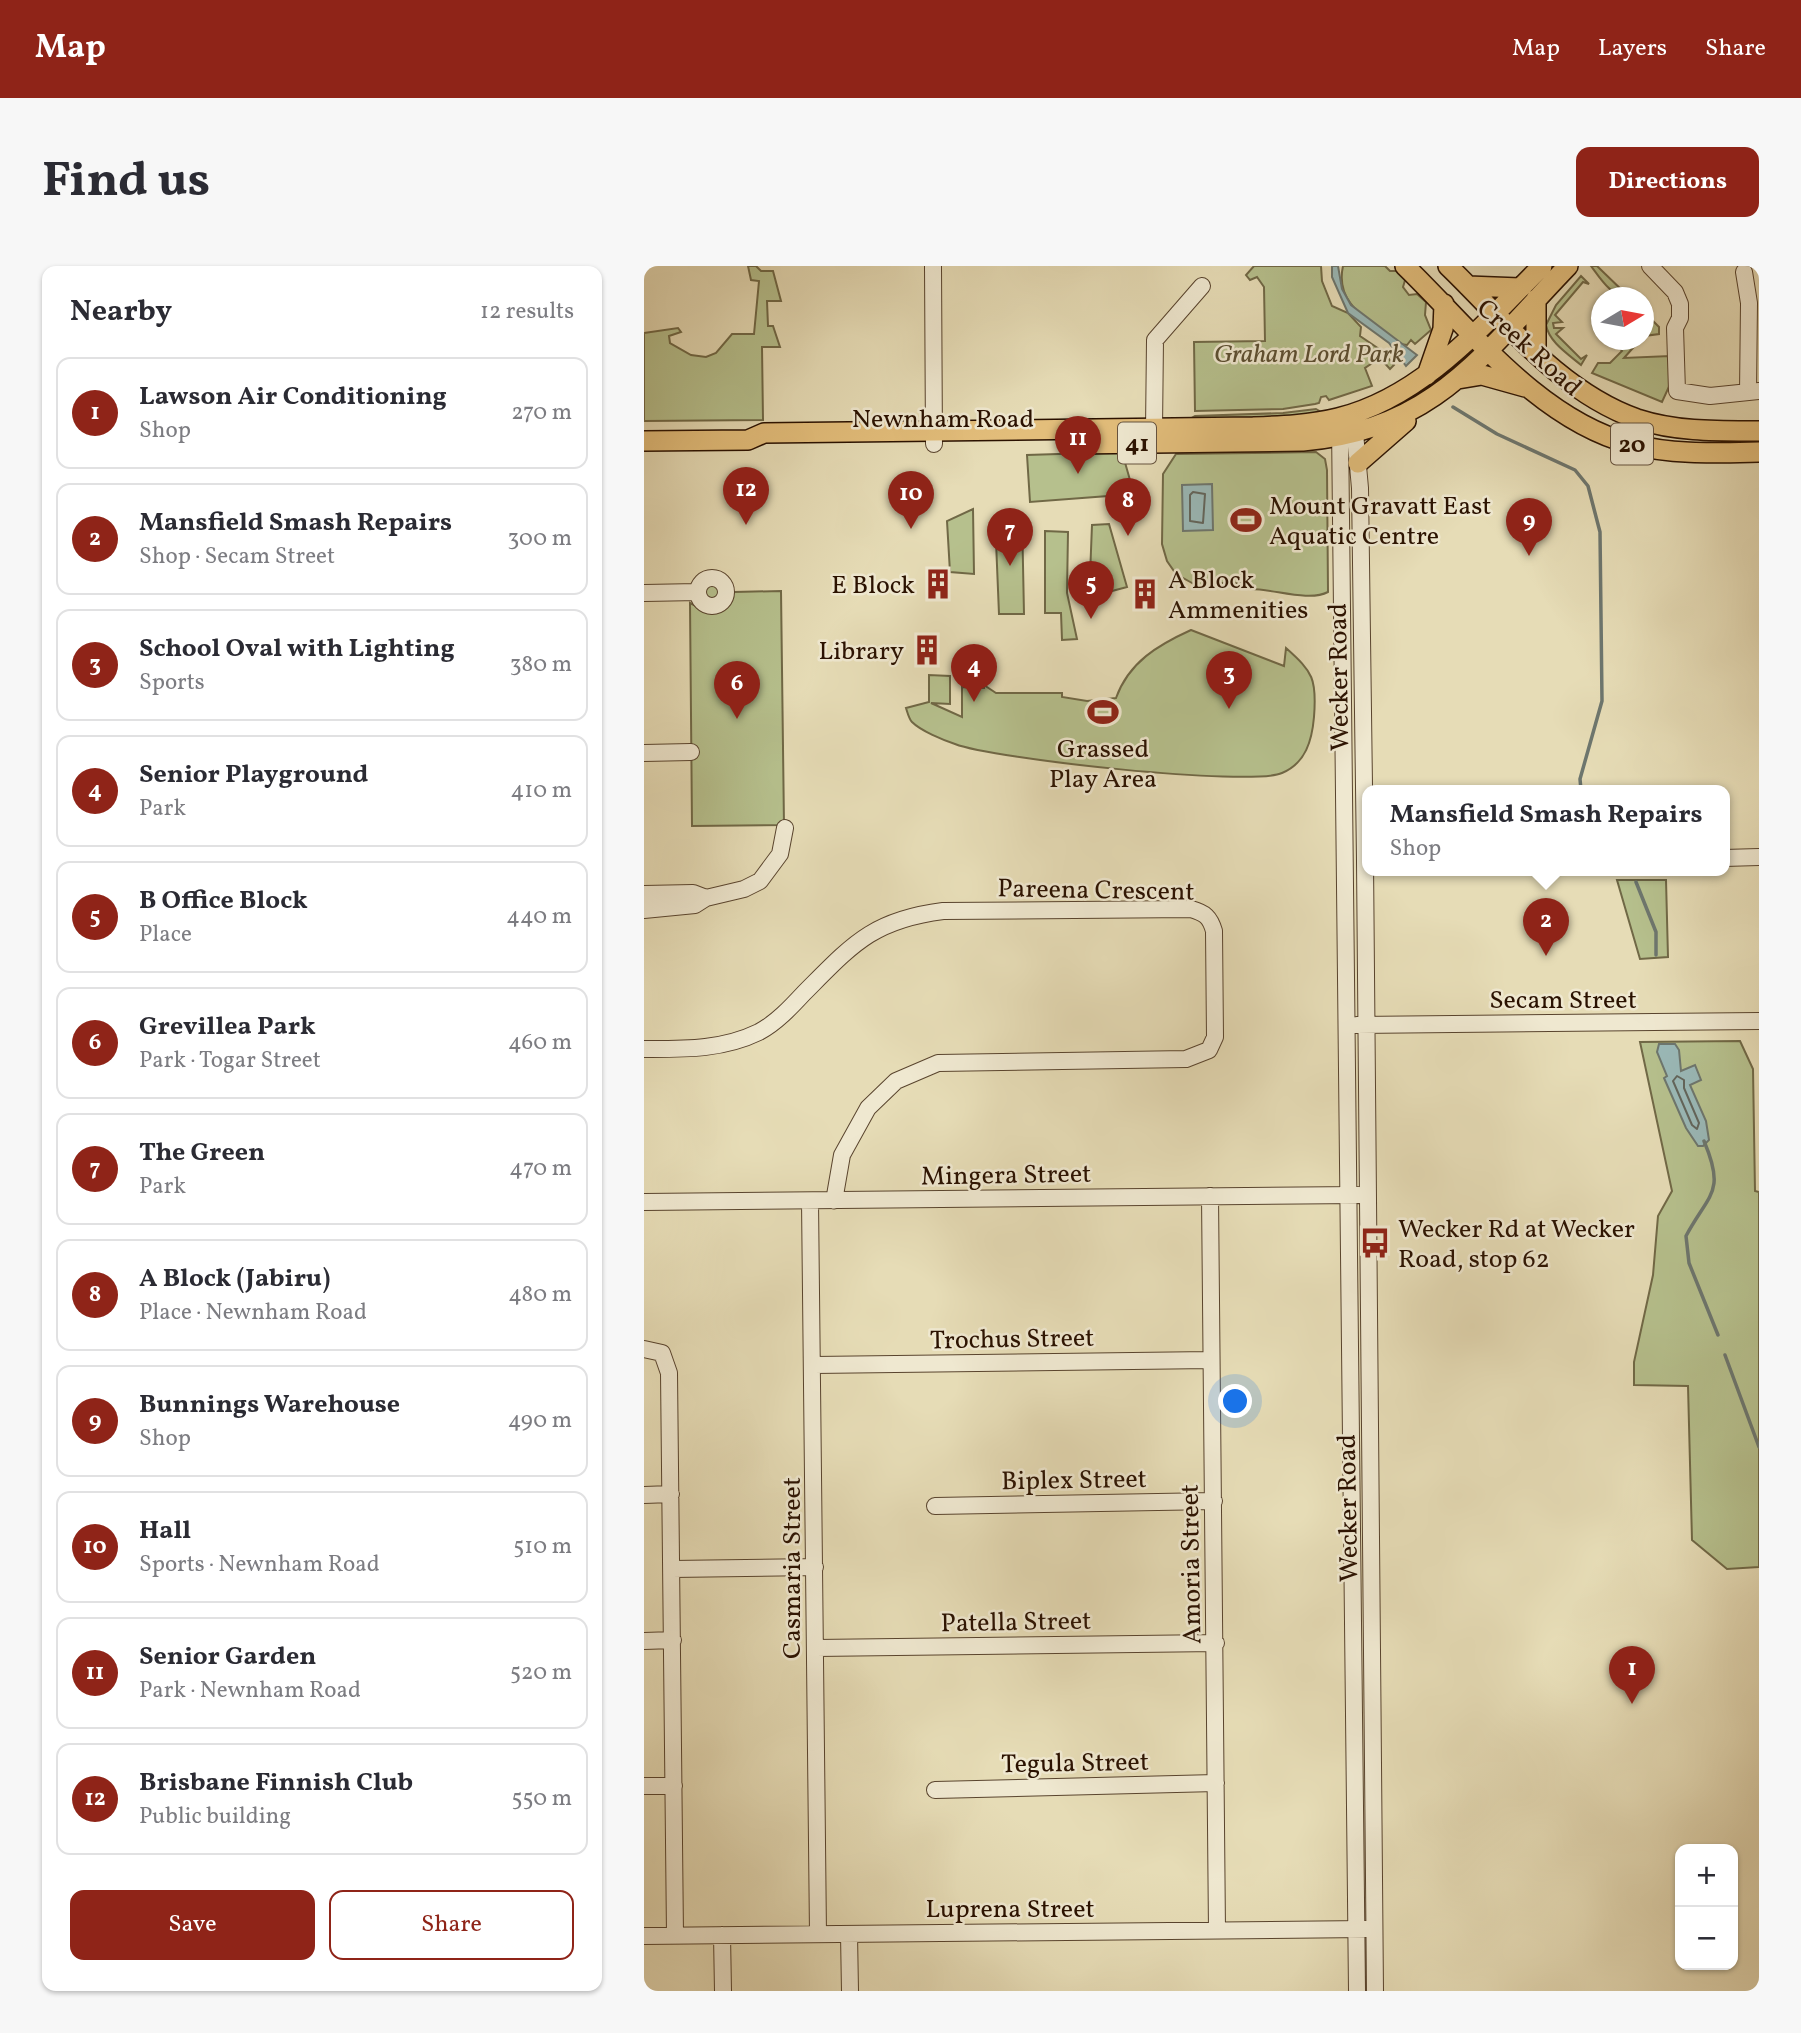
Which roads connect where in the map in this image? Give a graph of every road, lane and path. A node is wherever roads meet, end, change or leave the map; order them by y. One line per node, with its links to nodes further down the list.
1 (933, 266): 25 (street)
2 (1405, 266): 11 (main road, Creek Road / 20)
3 (1448, 266): 9 (main road, Creek Road / 20)
4 (1542, 266): 10 (main road, 41)
5 (1568, 266): 10 (main road, 41)
6 (1650, 266): 20 (street)
7 (1742, 268): 20 (street)
8 (1202, 286): 23 (street)
9 (1468, 286): 10 (main road); 12 (main road, Creek Road / 20)
10 (1528, 294): 12 (main road, 41); 13 (main road, 41); 16 (main road)
11 (1444, 304): 14 (main road, Creek Road / 20); 17 (main road)
12 (1494, 313): 13 (main road, Creek Road / 20); 14 (main road, 41)
13 (1509, 327): 15 (main road, 41); 16 (main road, Creek Road / 20)
14 (1474, 334): 15 (main road, Creek Road / 20); 17 (main road, Newnham Road / 41)
15 (1489, 348): 18 (main road, Newnham Road / 41); 19 (main road, Creek Road / 20)
16 (1536, 352): 24 (main road, Creek Road / 20)
17 (1427, 374): 22 (main road, Newnham Road / 41)
18 (1458, 379): 19 (main road); 21 (main road, Newnham Road / 41)
19 (1529, 388): 27 (main road, Creek Road / 20)
20 (1753, 391)
21 (1412, 412): 22 (main road, Newnham Road / 41); 28 (main road)
22 (1347, 425): 23 (main road, Newnham Road / 41); 25 (main road, Newnham Road / 41); 28 (street, Wecker Road); 43 (street, Wecker Road)
23 (1154, 429): 25 (main road, Newnham Road / 41)
24 (1759, 430)
25 (934, 438): 26 (main road, Newnham Road / 41)
26 (644, 441)
27 (1759, 452)
28 (1359, 463): 33 (street, Wecker Road)
29 (698, 592): 30 (street)
30 (644, 593)
31 (644, 752): 32 (street)
32 (691, 752)
33 (1365, 785)
34 (785, 828): 39 (street)
35 (1759, 857): 36 (street)
36 (1730, 858)
37 (1366, 876): 42 (street, Wecker Road)
38 (644, 894): 39 (street)
39 (706, 898): 40 (street)
40 (644, 910)
41 (1759, 1021): 42 (street, Secam Street)
42 (1367, 1024): 43 (street); 46 (street, Wecker Road)
43 (1348, 1025): 45 (street, Wecker Road)
44 (644, 1049): 49 (street, Pareena Crescent)
45 (1350, 1195): 46 (street, Mingera Street); 47 (street, Mingera Street); 58 (street, Wecker Road)
46 (1368, 1195): 59 (street, Wecker Road)
47 (1210, 1196): 49 (street, Mingera Street); 52 (street, Amoria Street)
48 (810, 1201): 49 (street, Mingera Street); 50 (street, Mingera Street); 53 (street, Casmaria Street)
49 (834, 1201)
50 (644, 1202)
51 (644, 1349): 55 (street)
52 (1210, 1360): 53 (street, Trochus Street); 56 (street, Amoria Street)
53 (814, 1365): 60 (street, Casmaria Street)
54 (644, 1494): 55 (street)
55 (671, 1494): 61 (street)
56 (1214, 1502): 57 (street, Biplex Street); 65 (street, Amoria Street)
57 (935, 1506)
58 (1353, 1520): 59 (street); 66 (street, Wecker Road)
59 (1372, 1521): 64 (street, Wecker Road)
60 (815, 1567): 61 (street); 67 (street, Casmaria Street)
61 (672, 1569): 62 (street)
62 (673, 1640): 63 (street); 69 (street)
63 (644, 1641)
64 (1373, 1642): 66 (street); 72 (street, Wecker Road)
65 (1216, 1643): 67 (street, Patella Street); 68 (street, Amoria Street)
66 (1354, 1643): 73 (street, Wecker Road)
67 (816, 1648): 75 (street, Casmaria Street)
68 (1216, 1783): 71 (street, Tegula Street); 74 (street, Amoria Street)
69 (674, 1786): 70 (street); 77 (street)
70 (644, 1787)
71 (935, 1790)
72 (1376, 1929): 73 (street, Luprena Street); 83 (street, Wecker Road)
73 (1356, 1930): 74 (street, Luprena Street); 82 (street, Wecker Road)
74 (1217, 1931): 76 (street, Luprena Street)
75 (818, 1934): 76 (street, Luprena Street); 78 (street, Luprena Street)
76 (849, 1934): 81 (street)
77 (675, 1935): 78 (street, Luprena Street); 79 (street, Luprena Street)
78 (722, 1935): 80 (street)
79 (644, 1936)
80 (723, 1991)
81 (850, 1991)
82 (1357, 1991)
83 (1375, 1991)

